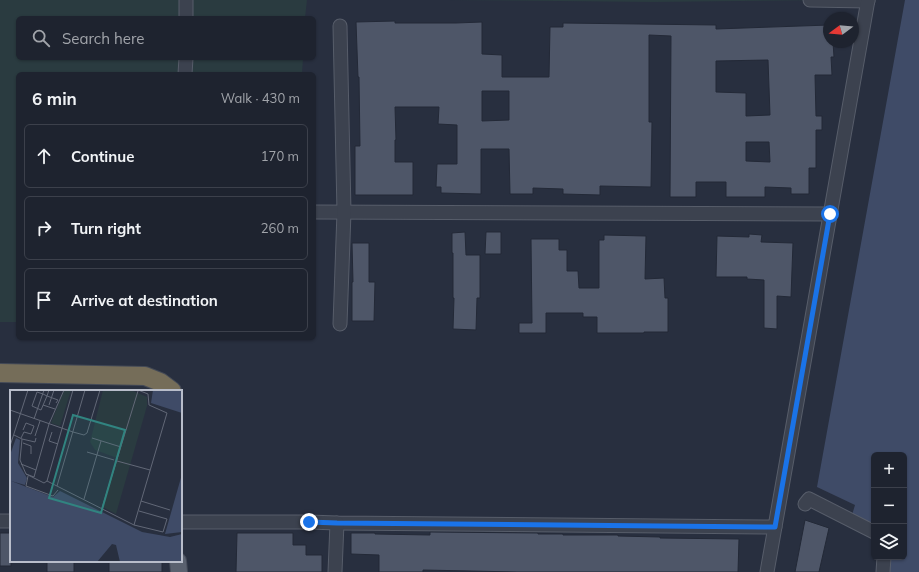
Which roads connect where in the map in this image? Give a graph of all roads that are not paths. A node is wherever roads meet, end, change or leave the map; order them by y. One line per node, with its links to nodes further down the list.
1 (186, 0): 4 (street)
2 (810, 0): 3 (street)
3 (868, 0): 10 (street)
4 (186, 16)
5 (340, 26): 9 (street)
6 (186, 60): 7 (street)
7 (185, 72)
8 (316, 212): 9 (street)
9 (344, 212): 10 (street); 11 (street)
10 (830, 214): 17 (street)
11 (340, 324)
12 (0, 373): 13 (highway)
13 (171, 390)
14 (805, 504): 18 (street)
15 (182, 522): 16 (street)
16 (337, 523): 17 (street); 22 (street)
17 (775, 527): 23 (street)
18 (871, 530)
19 (884, 560): 24 (street)
20 (178, 562): 21 (main road)
21 (179, 572)
22 (335, 572)
23 (767, 572)
24 (882, 572)

